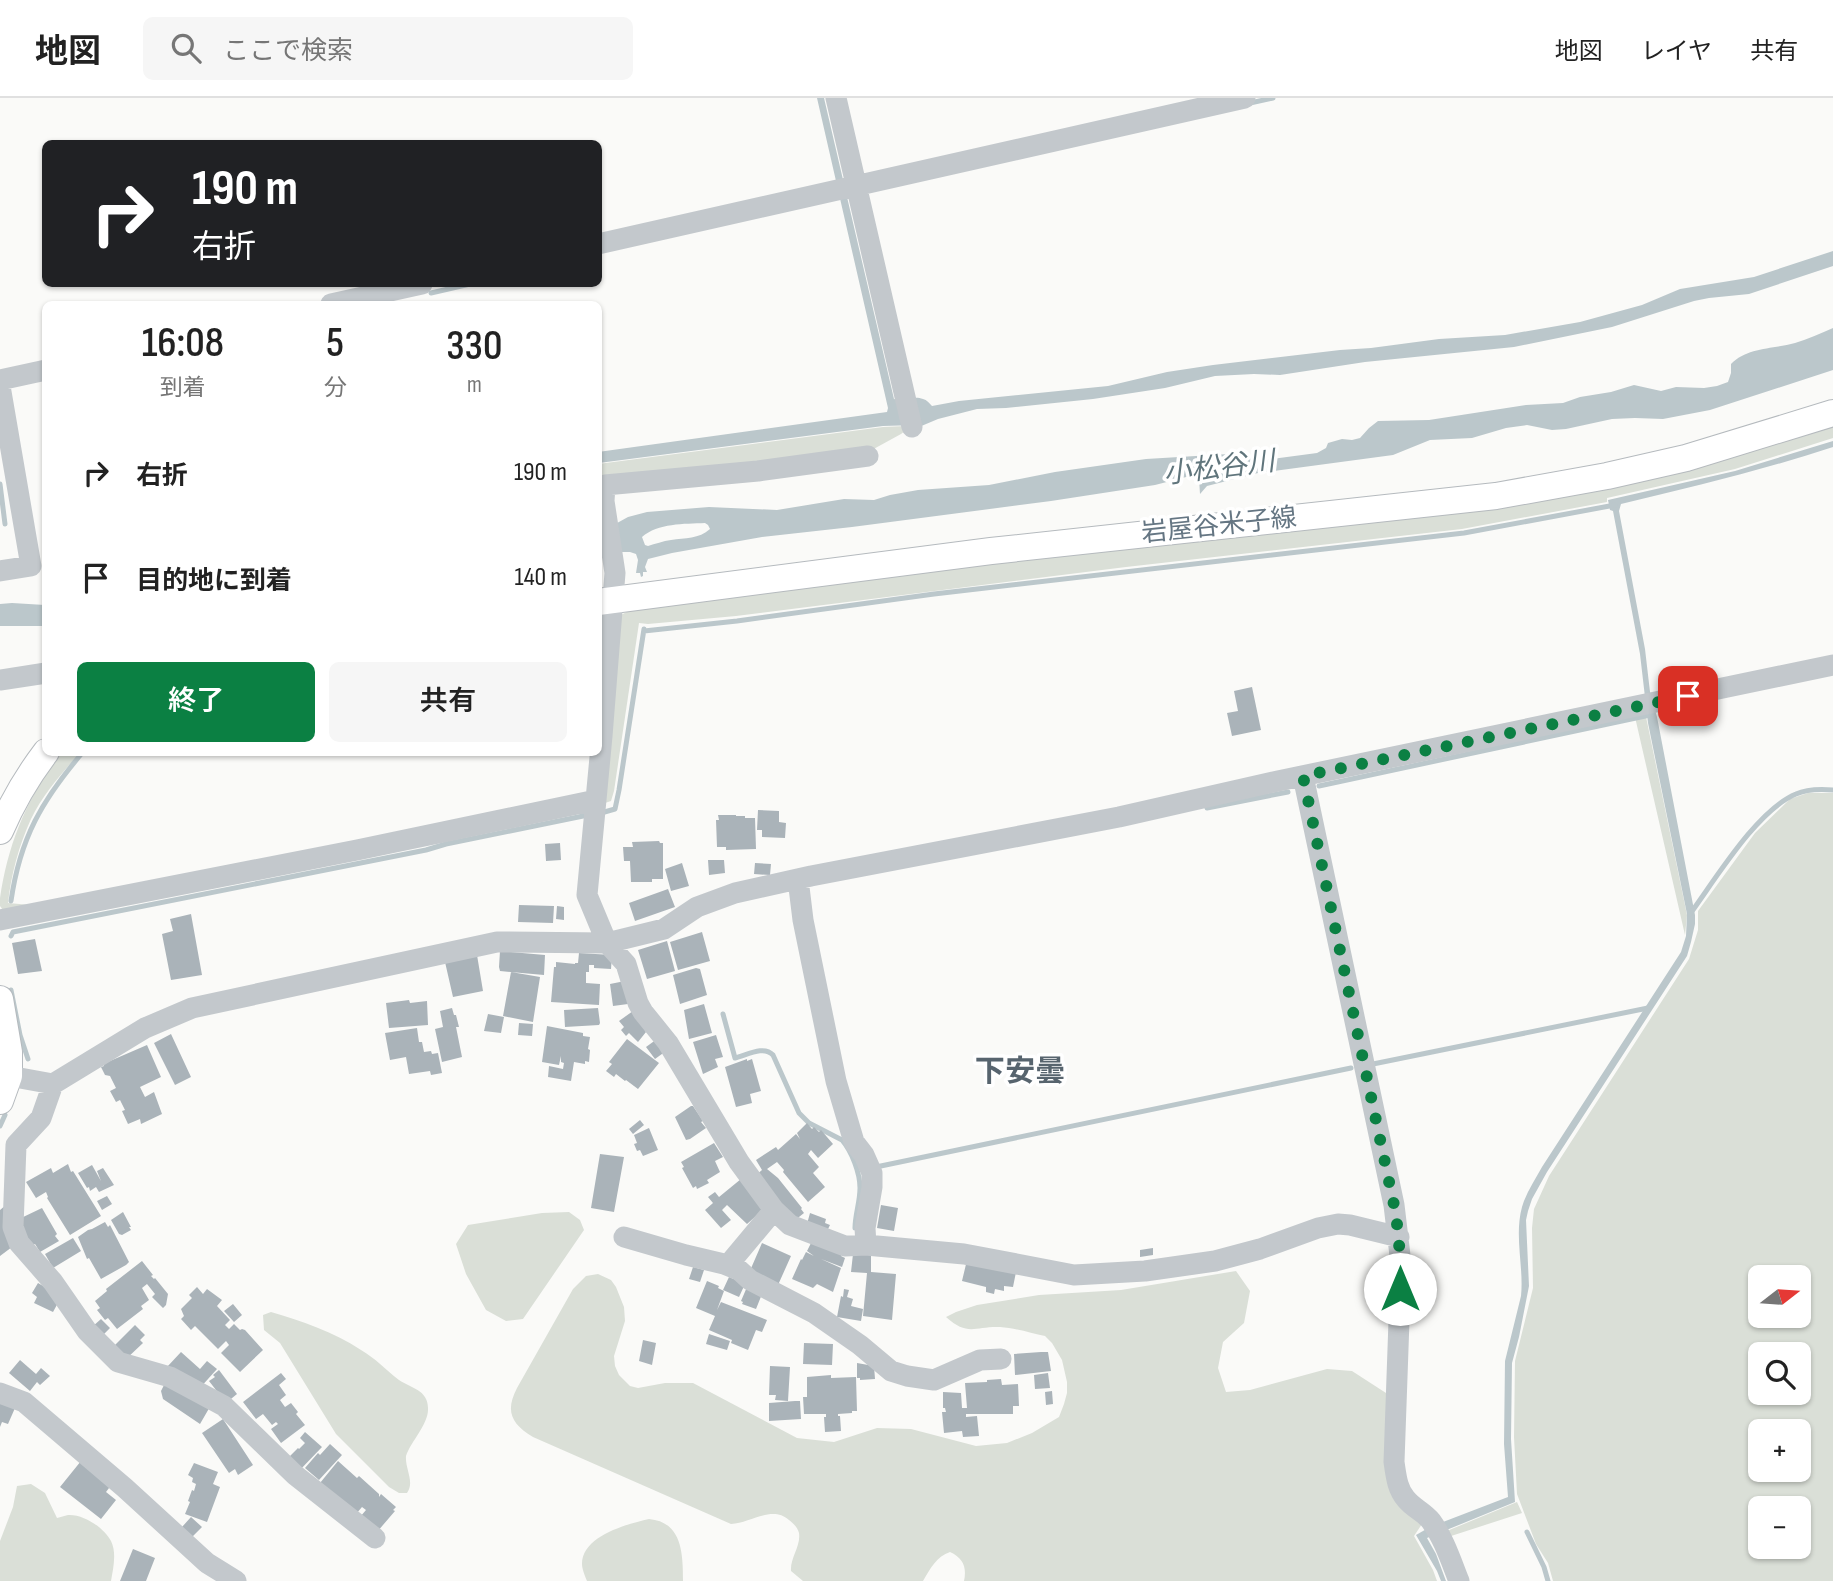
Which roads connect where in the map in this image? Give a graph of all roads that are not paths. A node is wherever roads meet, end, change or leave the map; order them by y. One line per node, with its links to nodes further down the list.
1 (836, 98): 3 (street)
2 (1245, 98): 3 (street)
3 (856, 187): 4 (street); 11 (street)
4 (602, 243)
5 (408, 287): 6 (street)
6 (345, 301)
7 (42, 371): 8 (street)
8 (0, 380)
9 (0, 386): 13 (street)
10 (1833, 413): 14 (main road, 岩屋谷米子線)
11 (912, 426)
12 (868, 456): 14 (street)
13 (0, 571)
14 (605, 601): 15 (street)
15 (602, 664)
16 (1833, 666): 21 (street)
17 (42, 674): 18 (street)
18 (0, 680)
19 (44, 756): 23 (main road)
20 (598, 756): 22 (street)
21 (1303, 776): 24 (street); 33 (street)
22 (595, 810): 25 (street); 26 (street)
23 (3, 814)
24 (798, 879): 26 (street); 34 (street)
25 (0, 920)
26 (607, 943): 29 (street); 31 (street)
27 (0, 1001): 28 (main road)
28 (9, 1076): 29 (street); 30 (main road)
29 (52, 1084): 38 (street)
30 (0, 1101)
31 (774, 1210): 34 (street); 35 (street)
32 (624, 1237): 35 (street)
33 (1399, 1237): 34 (street); 40 (street)
34 (866, 1245)
35 (728, 1265): 36 (street)
36 (1001, 1359)
37 (0, 1394): 39 (street)
38 (375, 1538)
39 (236, 1581)
40 (1459, 1581)

